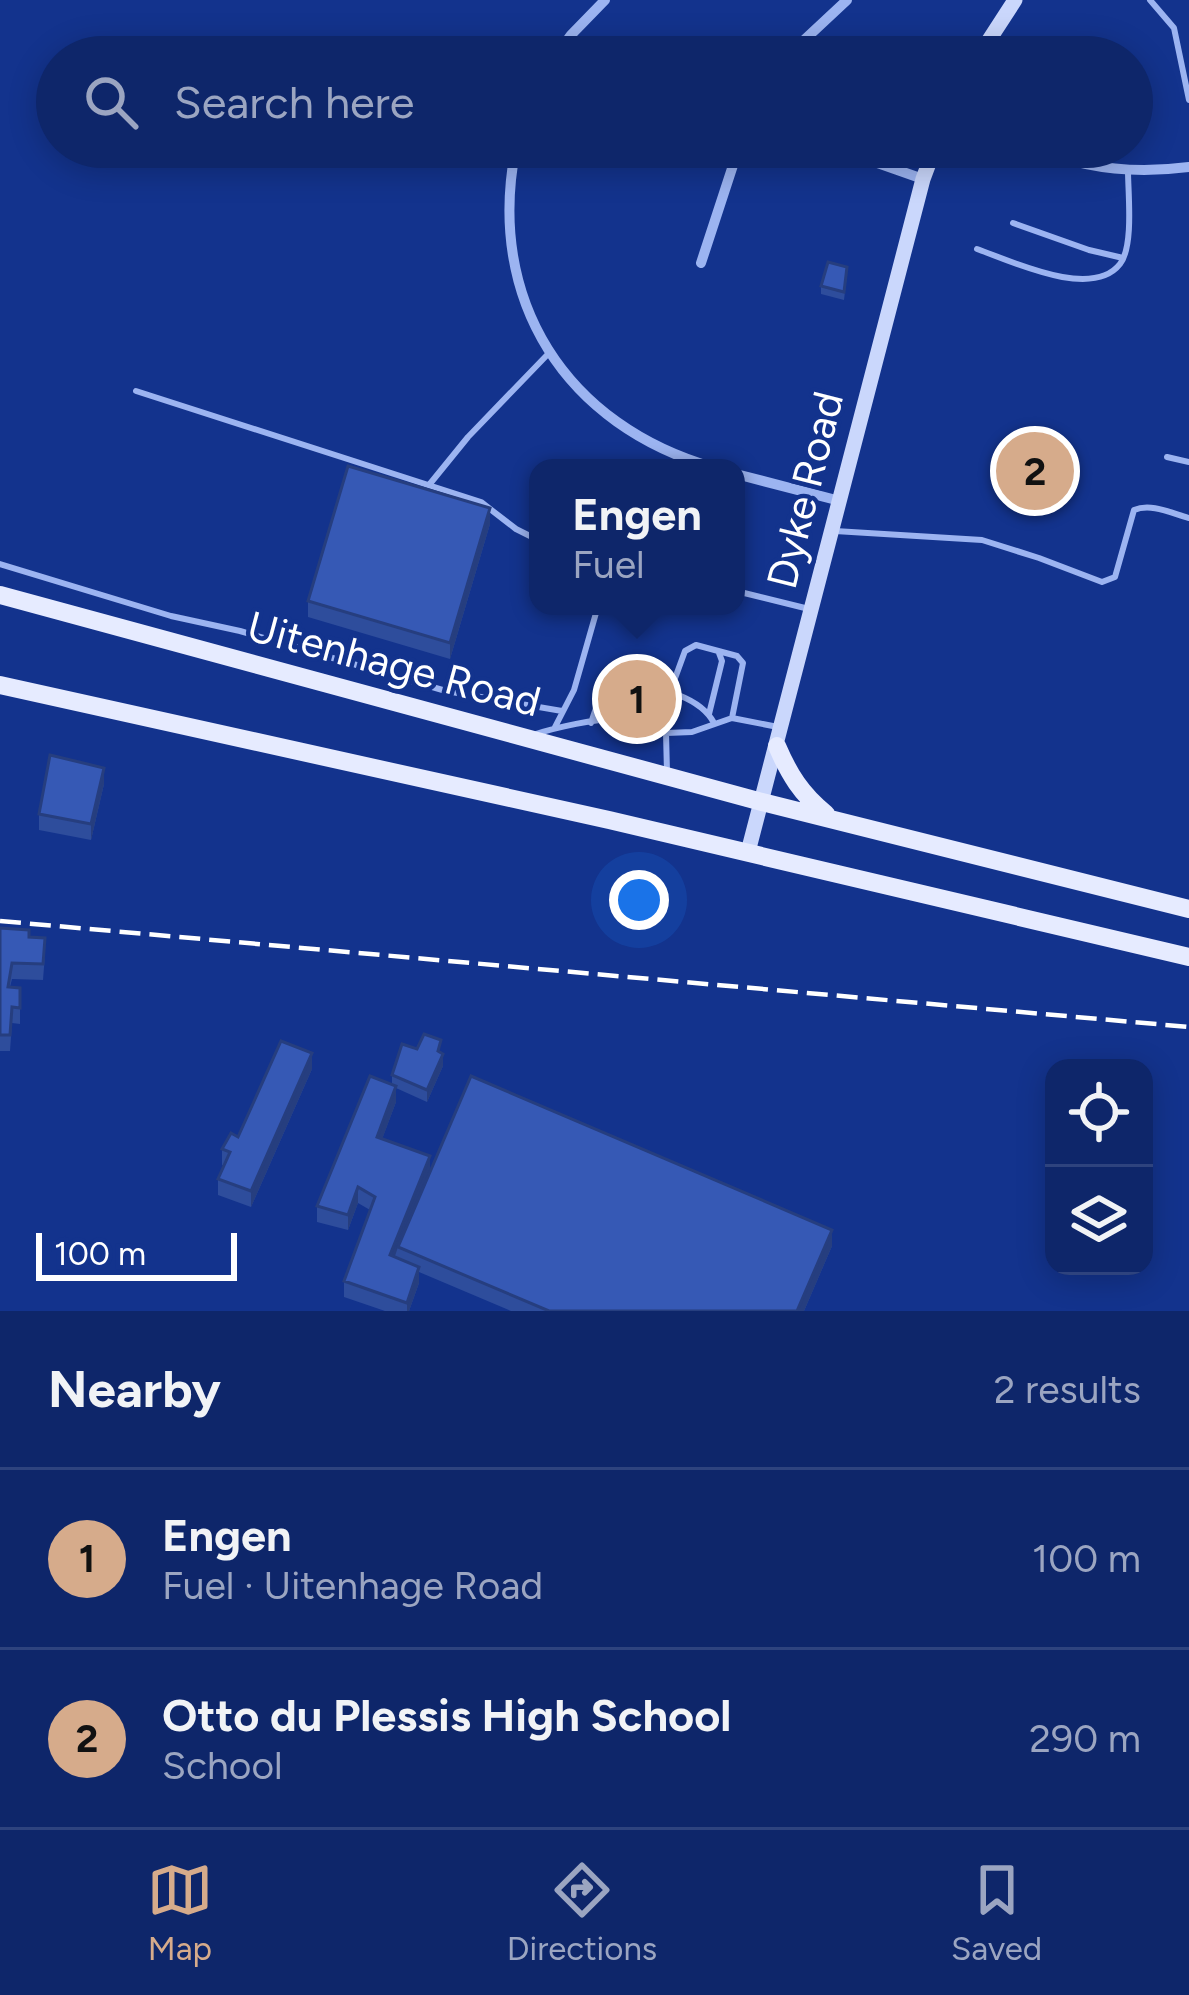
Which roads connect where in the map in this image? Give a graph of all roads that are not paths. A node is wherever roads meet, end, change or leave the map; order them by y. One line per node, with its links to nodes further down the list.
1 (605, 0): 5 (street)
2 (847, 0): 6 (street)
3 (1015, 0): 7 (street)
4 (1150, 0): 8 (lane)
5 (570, 36)
6 (808, 36)
7 (992, 36)
8 (1189, 100)
9 (1189, 167): 15 (street)
10 (513, 168): 21 (street)
11 (732, 168): 20 (street)
12 (892, 168): 16 (street)
13 (927, 168): 16 (street, Dyke Road)
14 (1107, 168): 15 (street)
15 (1128, 171): 19 (lane)
16 (923, 179): 28 (street, Dyke Road)
17 (1013, 223): 19 (lane)
18 (977, 250): 19 (lane)
19 (1123, 258)
20 (701, 263)
21 (548, 353): 24 (street); 27 (lane)
22 (136, 391): 27 (lane)
23 (1167, 457): 25 (lane)
24 (685, 459)
25 (1189, 462)
26 (745, 475): 28 (street)
27 (429, 485): 31 (lane)
28 (840, 500): 30 (street, Dyke Road)
29 (1189, 518): 30 (lane)
30 (832, 531): 35 (street, Dyke Road)
31 (529, 536)
32 (0, 564): 40 (lane)
33 (745, 593): 35 (lane)
34 (0, 595): 47 (main road, Uitenhage Road)
35 (812, 610): 48 (street, Dyke Road)
36 (595, 615): 40 (lane)
37 (716, 650): 39 (lane); 41 (lane); 42 (lane)
38 (0, 685): 52 (main road)
39 (672, 694): 41 (lane); 43 (lane); 46 (lane)
40 (562, 710): 45 (lane)
41 (709, 714): 44 (lane)
42 (732, 718): 44 (lane); 48 (lane)
43 (591, 723): 45 (lane); 46 (lane)
44 (714, 723): 46 (lane)
45 (555, 728): 47 (lane)
46 (666, 733): 49 (lane)
47 (527, 737): 49 (main road, Uitenhage Road)
48 (779, 737): 50 (street, Dyke Road); 51 (main road)
49 (668, 775): 50 (main road, Uitenhage Road)
50 (762, 802): 51 (main road, Uitenhage Road); 52 (street, Dyke Road)
51 (833, 819): 53 (main road, Uitenhage Road)
52 (748, 852): 54 (main road)
53 (1189, 909)
54 (1189, 957)

